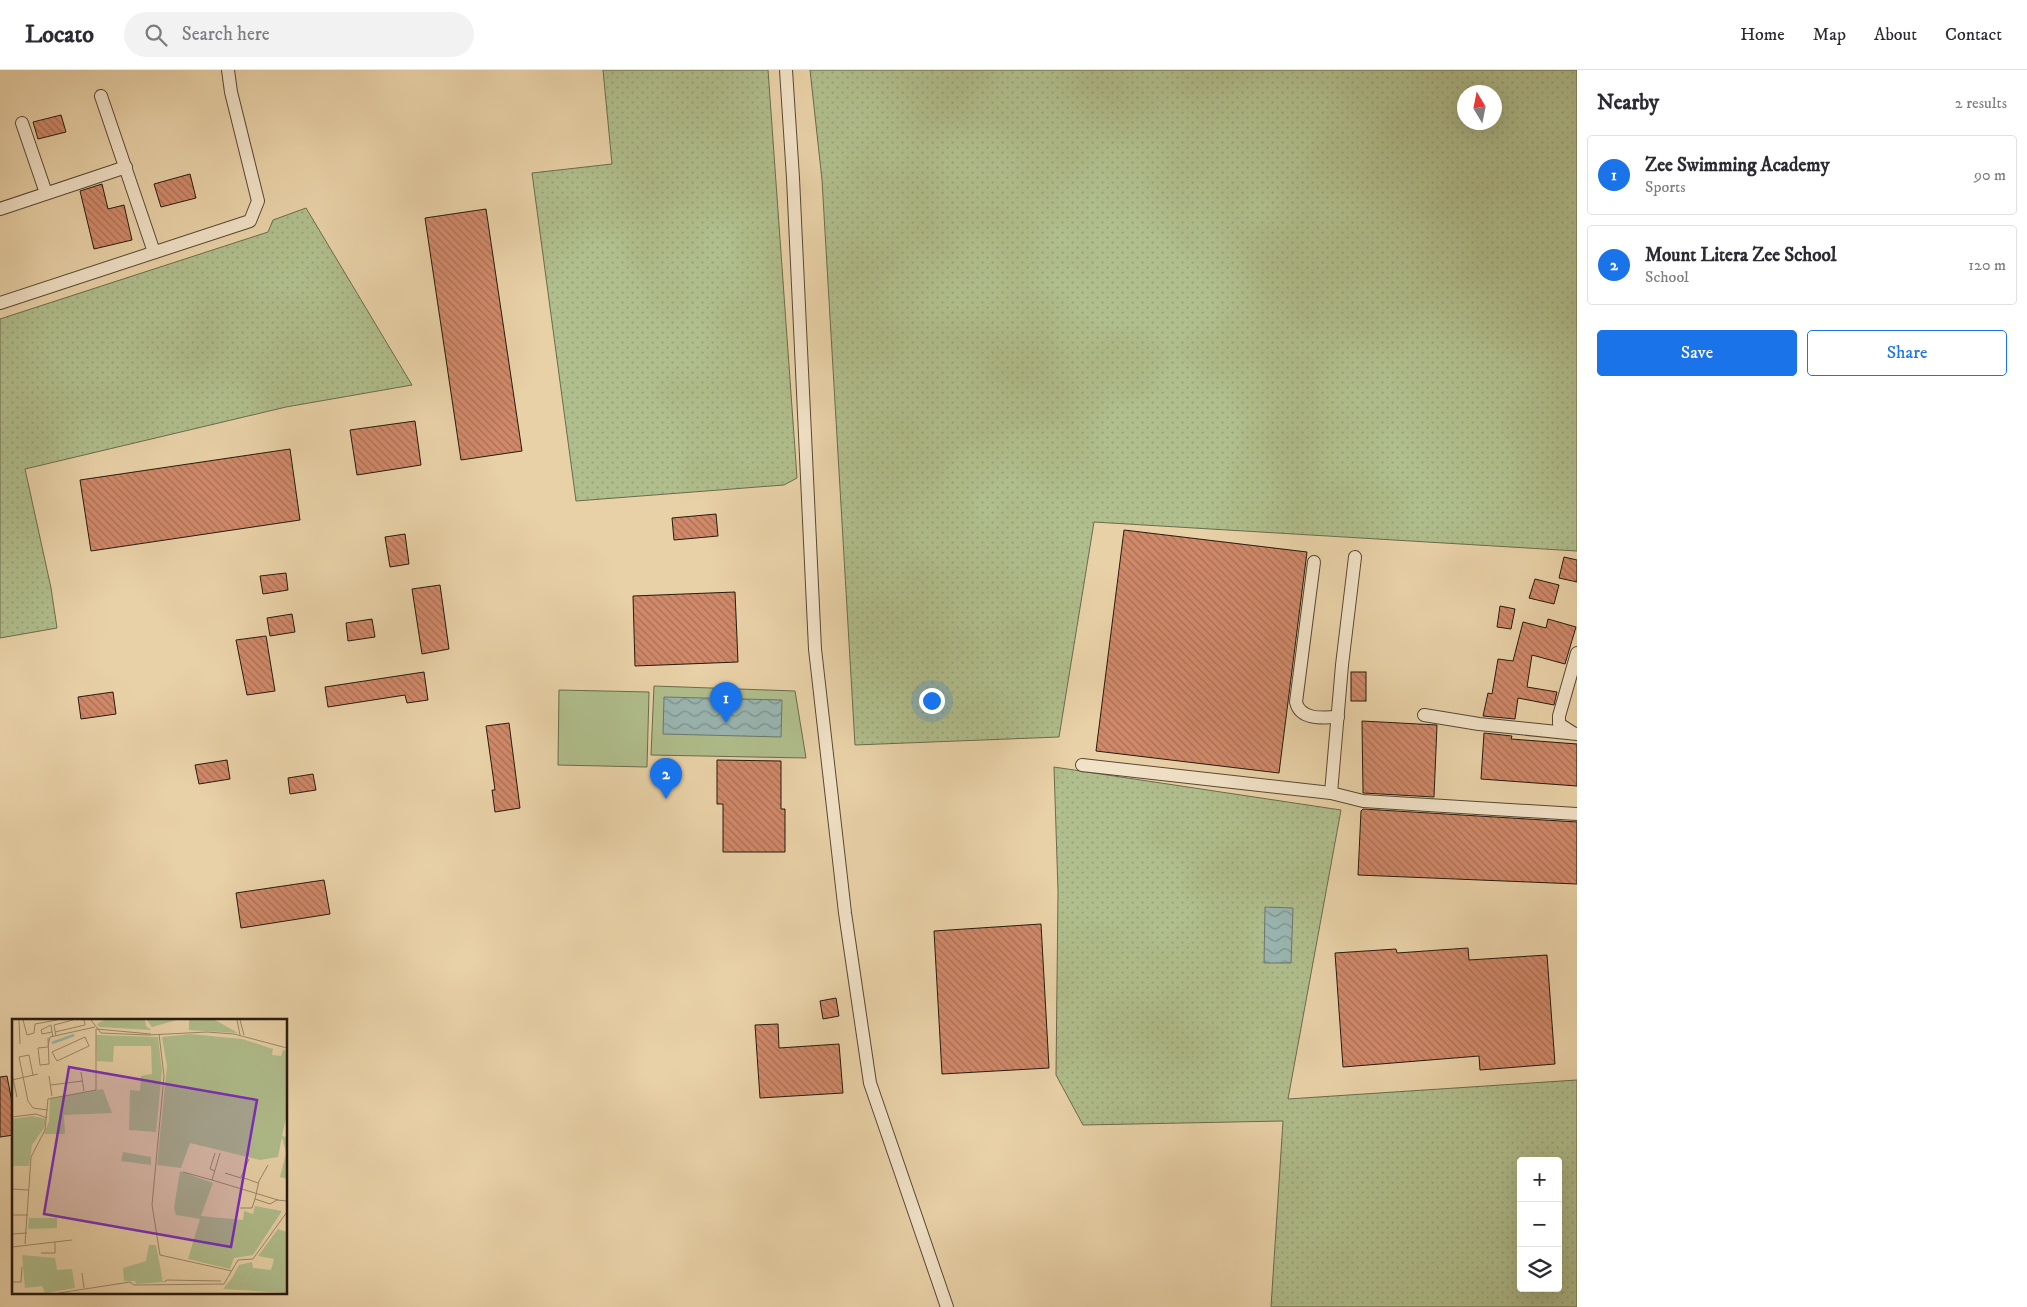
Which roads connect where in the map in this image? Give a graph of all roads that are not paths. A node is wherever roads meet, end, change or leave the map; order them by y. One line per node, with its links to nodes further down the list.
1 (228, 70): 8 (street)
2 (786, 70): 19 (street)
3 (101, 96): 5 (street)
4 (22, 123): 6 (street)
5 (126, 167): 6 (street); 8 (street)
6 (46, 193): 7 (street)
7 (0, 208)
8 (154, 252): 9 (street)
9 (0, 302)
10 (1356, 557): 14 (street)
11 (1314, 562): 14 (street)
12 (1577, 653): 15 (street)
13 (1424, 715): 15 (street)
14 (1338, 717): 17 (street)
15 (1577, 734)
16 (1082, 765): 17 (street)
17 (1331, 793): 18 (street)
18 (1577, 814)
19 (947, 1307)

